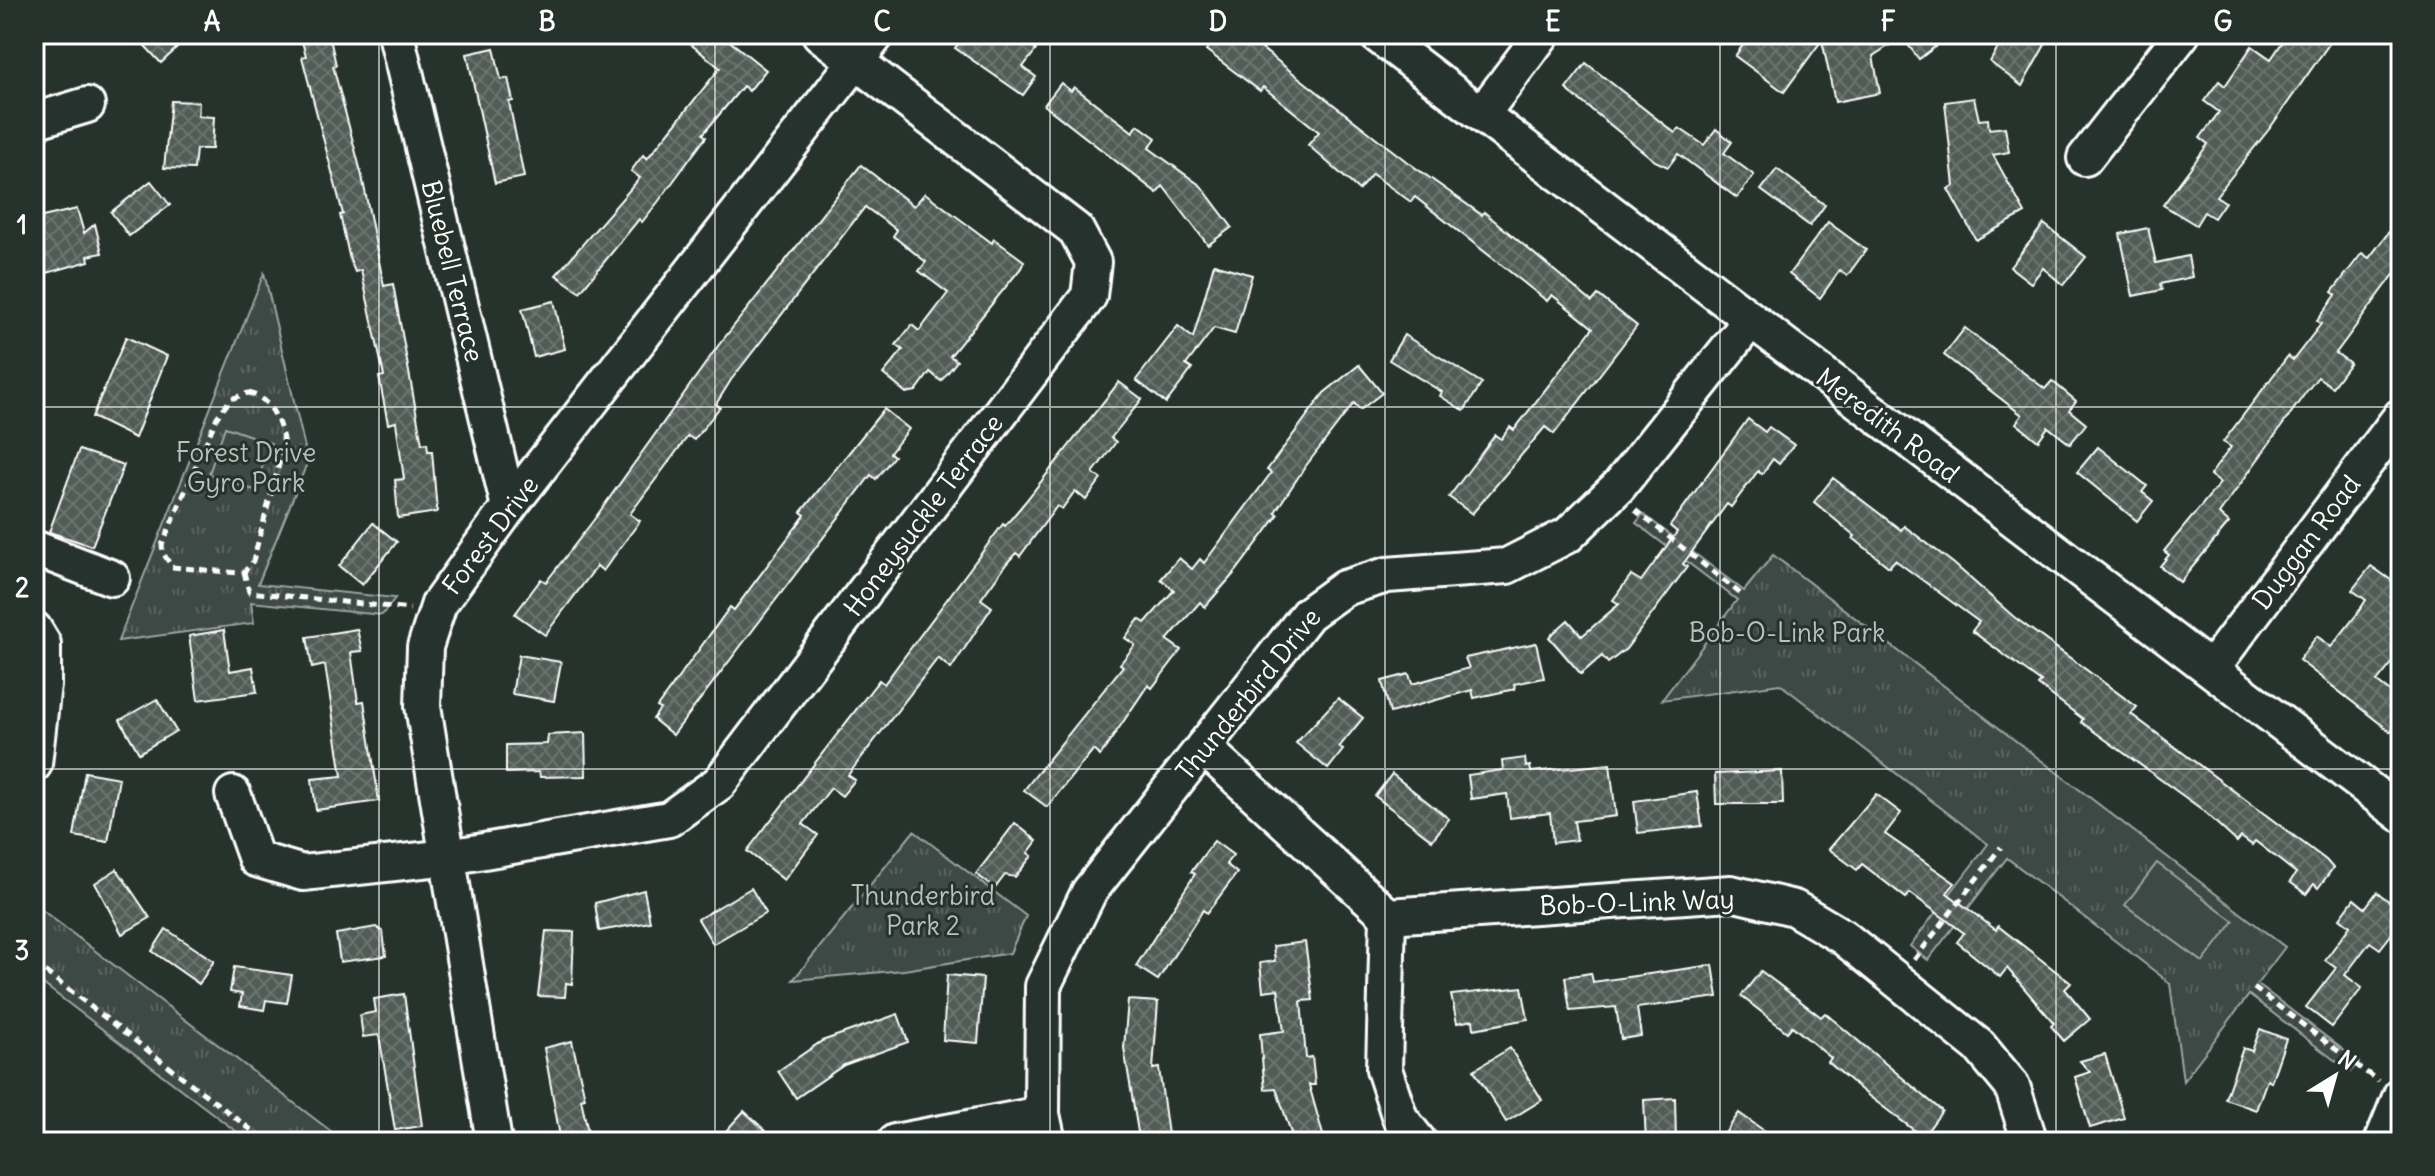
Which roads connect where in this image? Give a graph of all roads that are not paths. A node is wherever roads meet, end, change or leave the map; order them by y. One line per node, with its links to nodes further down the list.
1 (396, 34): 14 (street, Bluebell Terrace)
2 (820, 34): 7 (street)
3 (877, 34): 7 (street, Forest Drive)
4 (1376, 34): 9 (street, Meredith Road)
5 (1542, 34): 9 (street)
6 (2182, 34): 11 (street)
7 (856, 62): 14 (street, Forest Drive); 24 (street, Honeysuckle Terrace)
8 (87, 105): 10 (street)
9 (1482, 114): 12 (street, Meredith Road)
10 (34, 121)
11 (2085, 158)
12 (1750, 321): 18 (street, Meredith Road); 20 (street, Thunderbird Drive)
13 (2401, 416): 18 (street, Duggan Road)
14 (509, 507): 24 (street, Forest Drive)
15 (34, 548): 16 (street)
16 (112, 578)
17 (34, 629): 19 (street)
18 (2211, 669): 23 (street, Meredith Road)
19 (38, 682): 21 (street)
20 (1203, 747): 25 (street); 27 (street, Thunderbird Drive)
21 (34, 764)
22 (233, 794): 24 (street, Honeysuckle Terrace)
23 (2401, 814)
24 (449, 857): 28 (street, Forest Drive)
25 (1388, 916): 30 (street); 31 (street, Bob-O-Link Way)
26 (2400, 1096): 32 (street)
27 (1045, 1128): 29 (street)
28 (494, 1142)
29 (895, 1142)
30 (1419, 1142)
31 (2030, 1142)
32 (2382, 1142)

